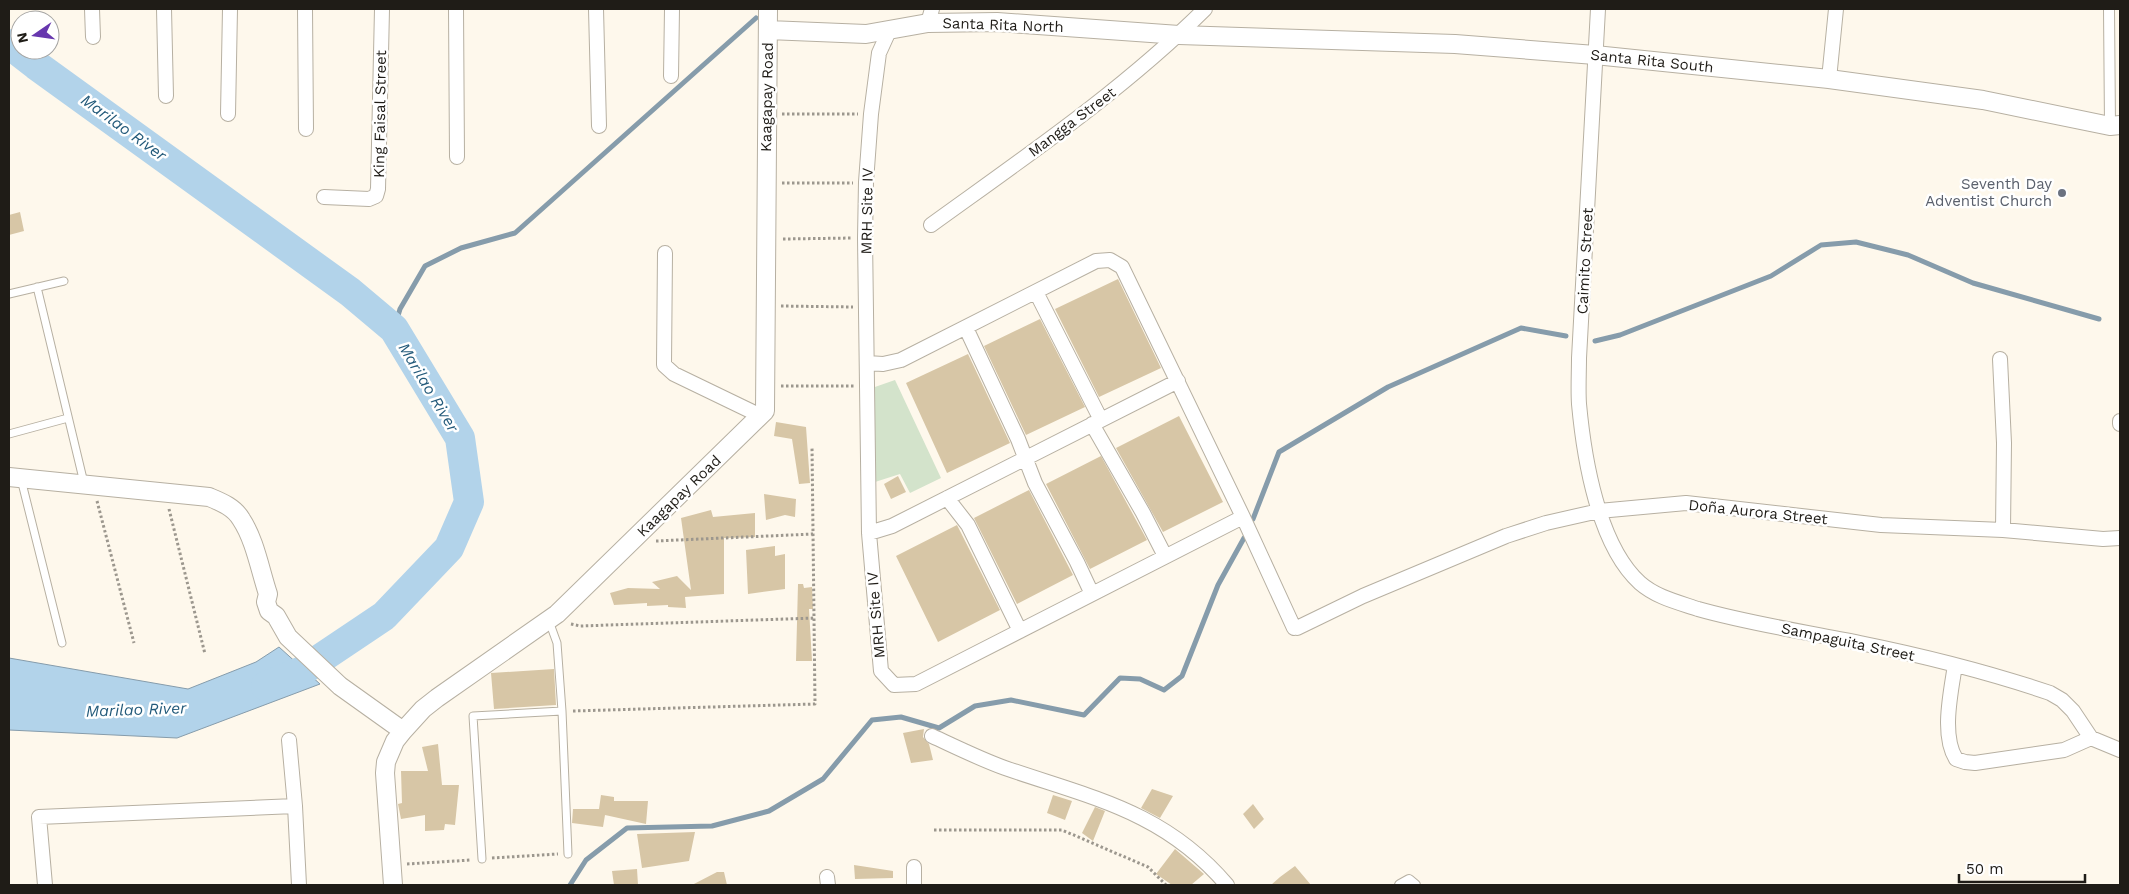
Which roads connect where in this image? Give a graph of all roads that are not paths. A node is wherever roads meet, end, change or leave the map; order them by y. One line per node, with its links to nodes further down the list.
1 (92, 9): 18 (street)
2 (164, 9): 22 (street)
3 (230, 9): 23 (street)
4 (306, 9): 26 (street)
5 (382, 9): 28 (street, King Faisal Street)
6 (456, 9): 27 (street)
7 (596, 9): 25 (street)
8 (672, 9): 20 (street)
9 (768, 9): 15 (street, Kaagapay Road)
10 (1205, 9): 17 (street, Mangga Street)
11 (1598, 9): 19 (street, Caimito Street)
12 (1836, 9): 21 (street)
13 (2109, 9): 24 (street)
14 (930, 16): 16 (street, Santa Rita North); 17 (street, Santa Rita North)
15 (768, 30): 16 (street, Santa Rita North); 39 (street, Kaagapay Road)
16 (888, 31): 37 (street, MRH Site IV)
17 (1179, 34): 19 (street, Santa Rita South); 29 (street, Mangga Street)
18 (92, 37)
19 (1595, 55): 21 (street, Santa Rita South); 47 (street, Caimito Street)
20 (671, 76)
21 (1829, 79): 24 (street, Santa Rita South)
22 (166, 96)
23 (228, 114)
24 (2115, 125)
25 (599, 126)
26 (306, 129)
27 (458, 157)
28 (324, 197)
29 (931, 226)
30 (666, 253): 39 (street)
31 (64, 281): 32 (lane)
32 (37, 287): 34 (lane); 40 (lane)
33 (1036, 292): 35 (street); 38 (street); 41 (street)
34 (9, 294)
35 (966, 328): 37 (street); 43 (street)
36 (2000, 359): 49 (street)
37 (867, 364): 50 (street, MRH Site IV)
38 (1178, 382): 41 (street); 48 (street)
39 (761, 416): 54 (street, Kaagapay Road)
40 (68, 418): 42 (lane); 45 (lane)
41 (1097, 422): 43 (street); 52 (street)
42 (9, 434)
43 (1026, 459): 46 (street); 53 (street)
44 (15, 477): 45 (street); 56 (lane)
45 (88, 484): 59 (street)
46 (947, 498): 50 (street); 55 (street)
47 (1599, 511): 48 (street, Doña Aurora Street); 49 (street, Doña Aurora Street); 57 (street, Sampaguita Street)
48 (1243, 517): 52 (street, MRH Site IV)
49 (2003, 530): 51 (street, Doña Aurora Street)
50 (869, 533): 55 (street, MRH Site IV)
51 (2120, 538)
52 (1165, 556): 53 (street, MRH Site IV)
53 (1092, 594): 55 (street, MRH Site IV)
54 (553, 617): 58 (lane); 59 (street, Kaagapay Road)
55 (1020, 631)
56 (62, 643)
57 (1955, 665): 61 (street, Sampaguita Street); 61 (street)
58 (562, 712): 65 (lane); 66 (lane)
59 (403, 731): 70 (street, Kaagapay Road)
60 (932, 736): 72 (street)
61 (2090, 738): 63 (street)
62 (288, 740): 64 (street)
63 (2120, 750)
64 (295, 806): 68 (street); 69 (street)
65 (568, 854)
66 (482, 859)
67 (914, 867): 71 (street)
68 (45, 885)
69 (299, 885)
70 (393, 885)
71 (914, 885)
72 (1227, 885)
73 (1400, 885): 74 (street)
74 (1415, 885)

